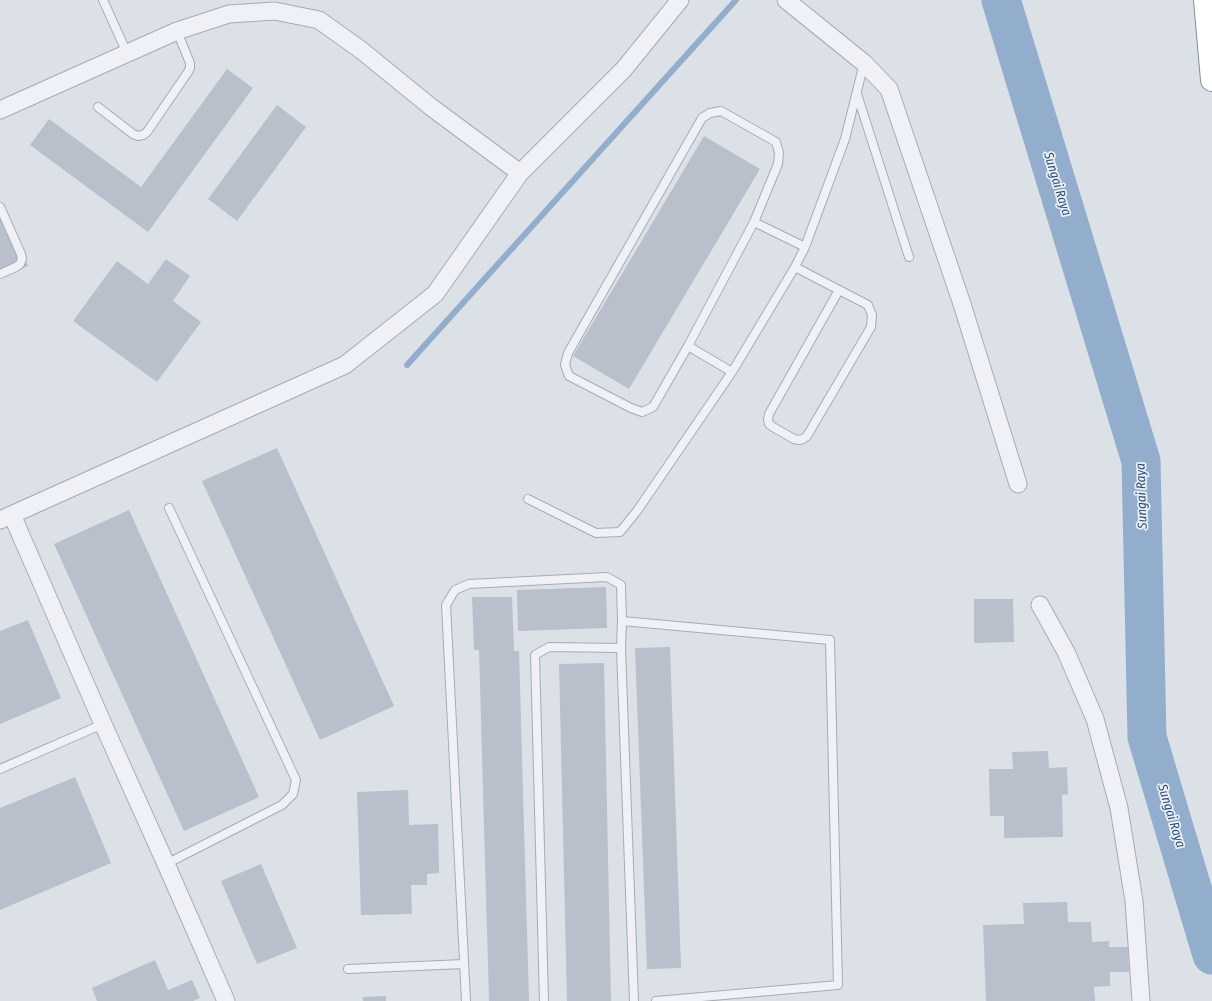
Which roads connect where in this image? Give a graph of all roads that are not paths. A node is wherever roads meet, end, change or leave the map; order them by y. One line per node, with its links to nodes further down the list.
1 (103, 0): 6 (lane)
2 (680, 0): 12 (street)
3 (786, 0): 7 (street)
4 (1205, 0): 8 (highway)
5 (177, 31): 6 (street); 10 (lane); 12 (street)
6 (127, 53): 11 (street)
7 (864, 63): 9 (lane); 22 (street)
8 (1212, 80)
9 (857, 93): 15 (lane); 16 (lane)
10 (98, 107)
11 (0, 110)
12 (520, 173): 25 (street)
13 (0, 207): 18 (lane)
14 (754, 222): 15 (lane); 20 (lane); 20 (lane)
15 (805, 247): 17 (lane)
16 (909, 257)
17 (794, 267): 19 (lane); 21 (lane)
18 (0, 274)
19 (839, 290): 19 (lane)
20 (688, 346): 21 (lane)
21 (732, 372): 23 (lane)
22 (1018, 484)
23 (528, 499)
24 (169, 508): 31 (lane)
25 (6, 517): 29 (street)
26 (1040, 605): 39 (street)
27 (622, 621): 28 (lane); 32 (lane); 38 (lane)
28 (621, 648): 36 (lane); 37 (lane)
29 (103, 724): 30 (lane); 31 (street)
30 (0, 769)
31 (166, 864): 34 (street)
32 (464, 964): 33 (lane); 35 (lane)
33 (348, 969)
34 (226, 1001)
35 (466, 1001)
36 (544, 1001)
37 (634, 1001)
38 (656, 1001)
39 (1141, 1001)

